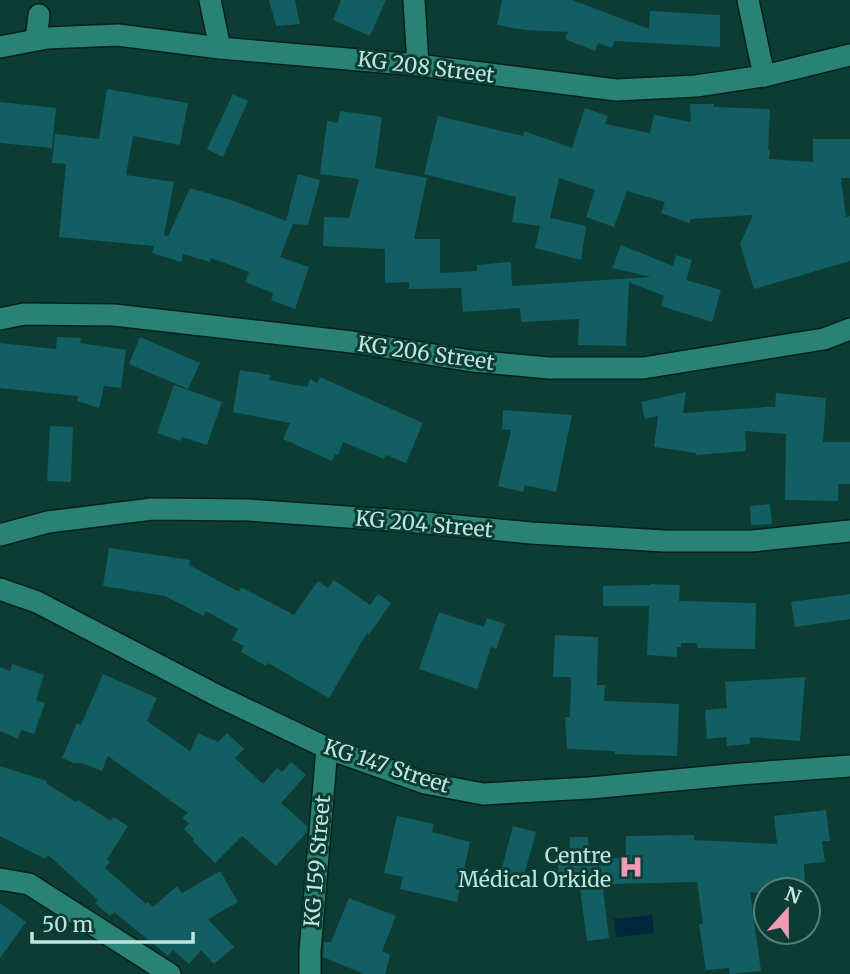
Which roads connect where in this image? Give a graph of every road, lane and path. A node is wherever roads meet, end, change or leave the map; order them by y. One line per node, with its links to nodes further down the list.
1 (211, 0): 7 (street)
2 (414, 0): 9 (street)
3 (748, 0): 10 (street)
4 (39, 15): 5 (street)
5 (36, 40): 6 (street, KG 208 Street); 7 (street, KG 208 Street)
6 (0, 47)
7 (220, 48): 9 (street, KG 208 Street)
8 (850, 55): 10 (street, KG 208 Street)
9 (418, 65): 10 (street, KG 208 Street)
10 (764, 76)
11 (0, 319): 12 (street, KG 206 Street)
12 (850, 329)
13 (850, 531): 14 (street, KG 204 Street)
14 (0, 535)
15 (0, 589): 16 (street, KG 147 Street)
16 (327, 748): 17 (street, KG 147 Street); 20 (street, KG 159 Street)
17 (850, 766)
18 (0, 879): 19 (street)
19 (170, 974)
20 (310, 974)

